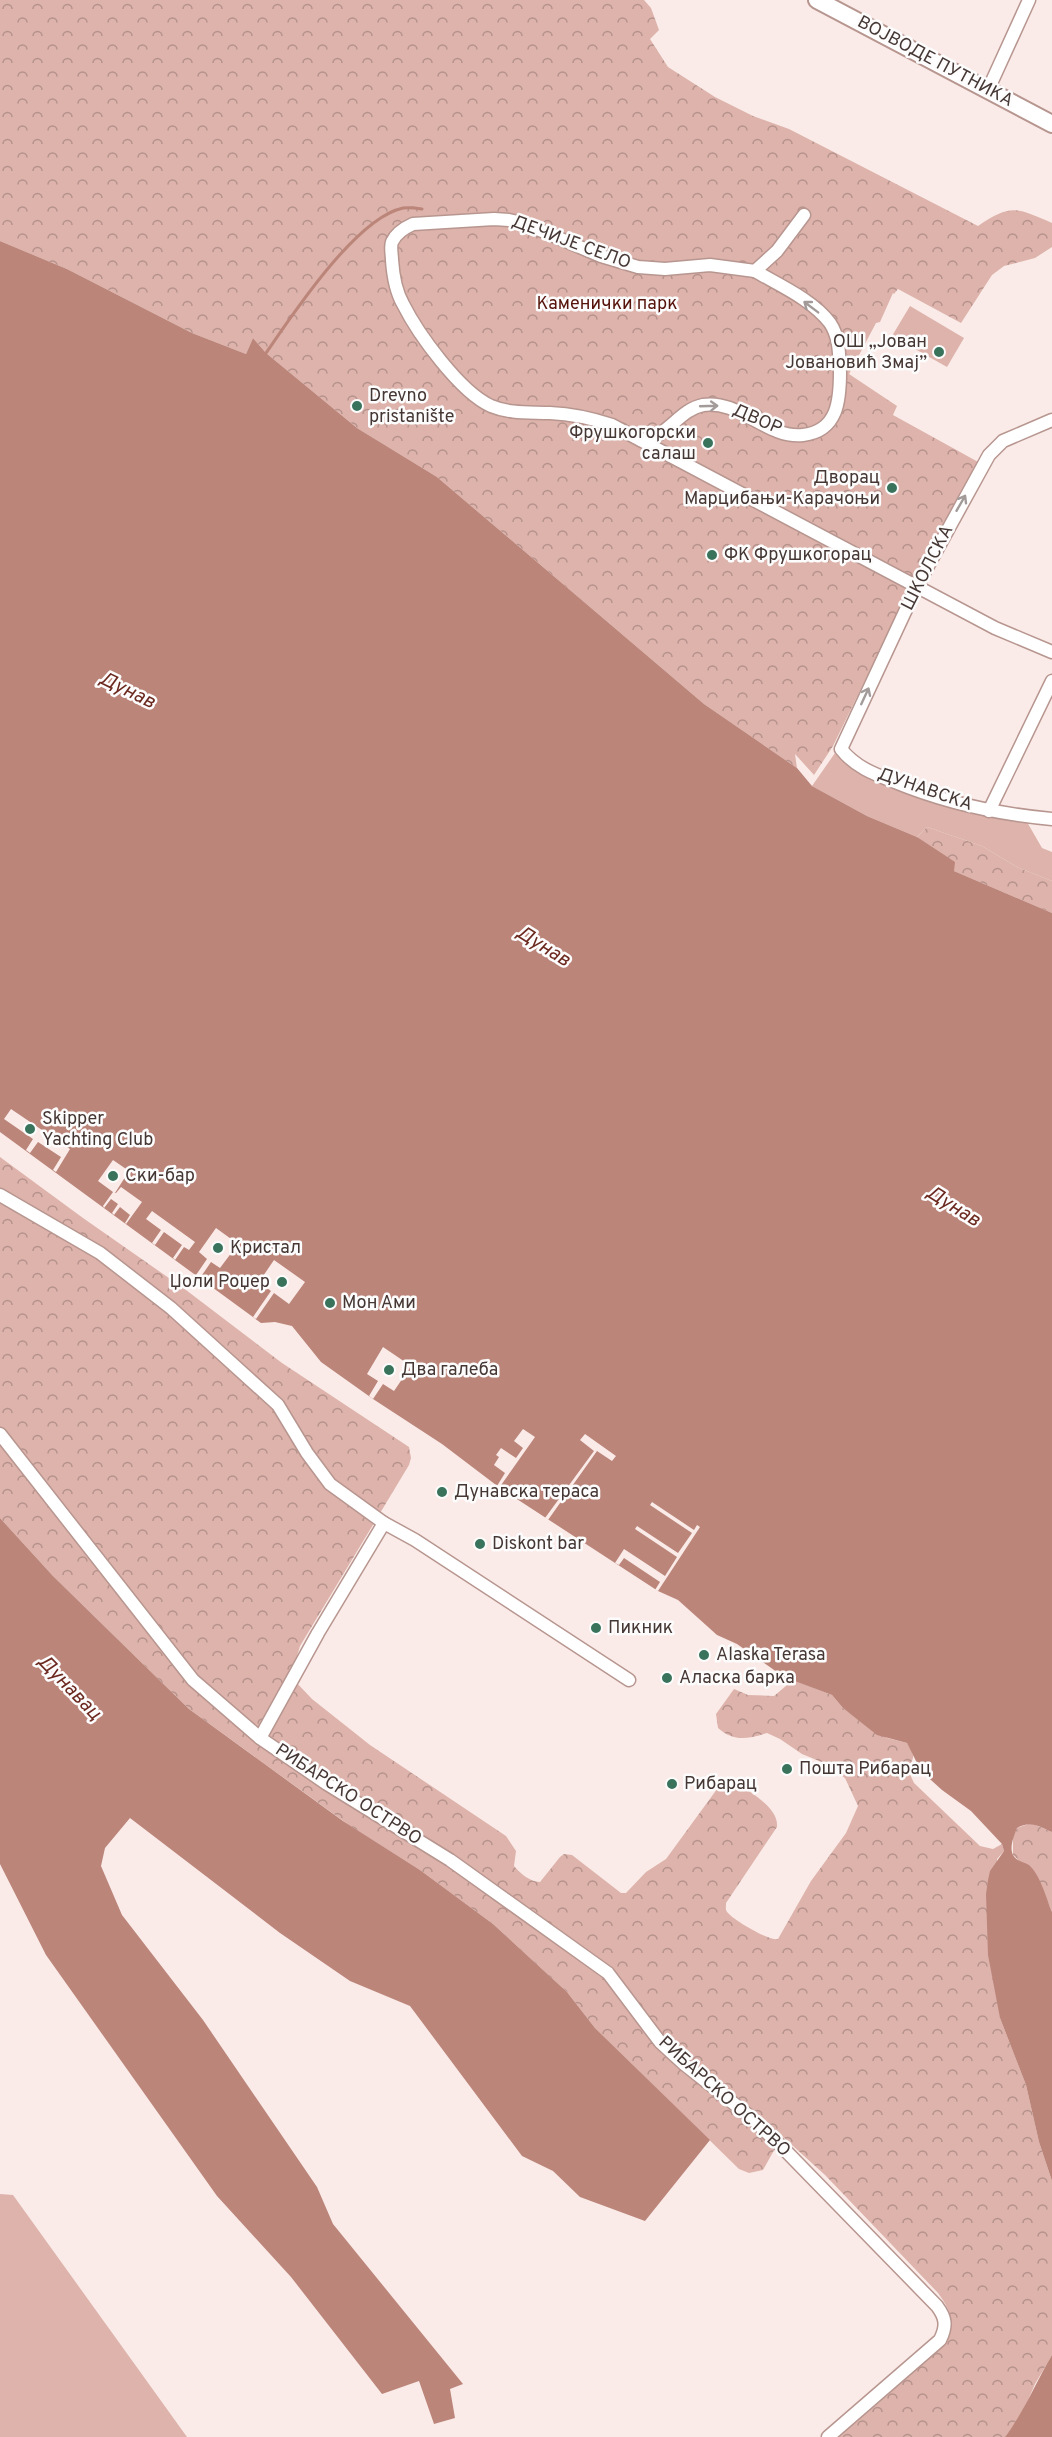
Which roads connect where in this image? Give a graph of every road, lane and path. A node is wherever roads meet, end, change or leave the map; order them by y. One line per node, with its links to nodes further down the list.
1 (818, 0): 3 (main road, ВОЈВОДЕ ПУТНИКА)
2 (1029, 0): 3 (street)
3 (988, 90): 4 (main road, ВОЈВОДЕ ПУТНИКА)
4 (1052, 124)
5 (804, 215): 6 (street)
6 (755, 271): 8 (street, ДВОР, one-way to 6); 8 (street, ДЕЧИЈЕ СЕЛО)
7 (1052, 420): 9 (street, ШКОЛСКА, one-way to 7)
8 (641, 440): 9 (street)
9 (917, 586): 10 (street); 12 (street, ШКОЛСКА, one-way to 9)
10 (1052, 652)
11 (1052, 681): 13 (street)
12 (841, 749): 13 (street, ДУНАВСКА)
13 (989, 811): 14 (street, ДУНАВСКА)
14 (1052, 819)
15 (0, 1195): 17 (street)
16 (0, 1434): 19 (street, РИБАРСКО ОСТРВО)
17 (384, 1523): 18 (street); 19 (street, РИБАРСКО ОСТРВО)
18 (629, 1680)
19 (260, 1738): 20 (street, РИБАРСКО ОСТРВО)
20 (828, 2437)

